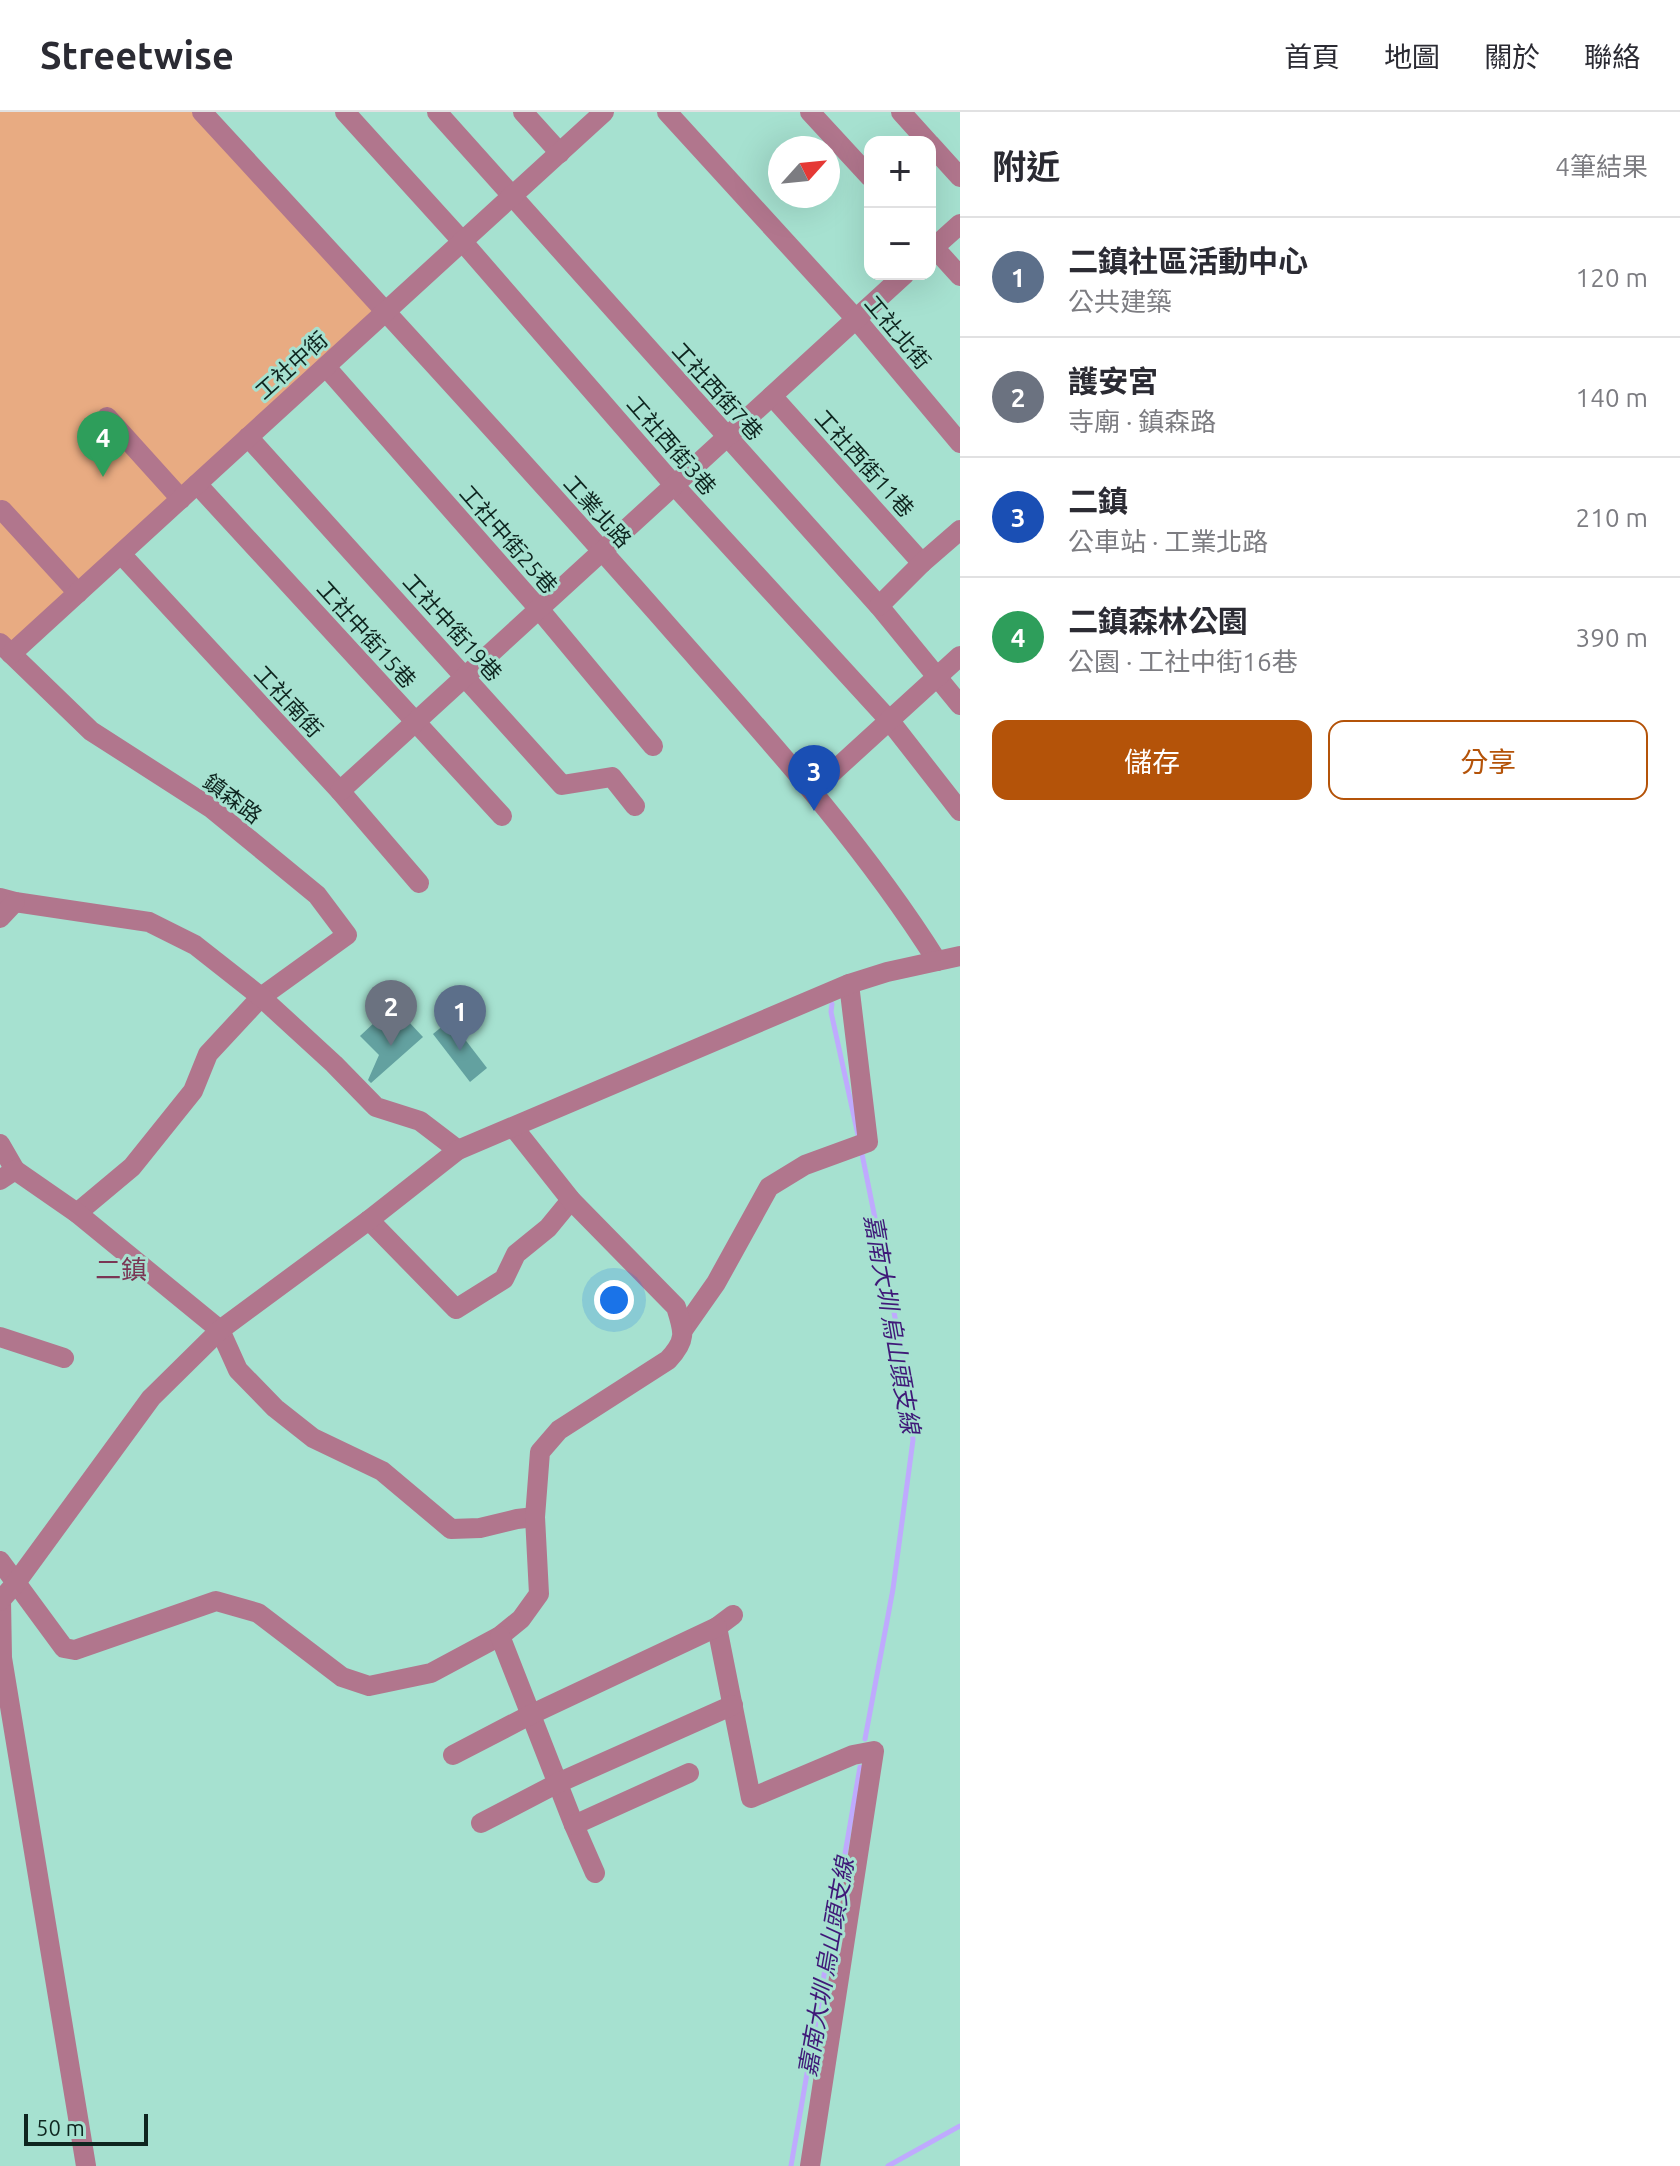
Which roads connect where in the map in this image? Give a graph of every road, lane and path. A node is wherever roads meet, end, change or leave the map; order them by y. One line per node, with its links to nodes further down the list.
1 (202, 112): 21 (street, 工業北路)
2 (345, 112): 16 (street, 工社西街3巷)
3 (437, 112): 14 (street, 工社西街7巷)
4 (523, 112): 11 (street)
5 (604, 112): 11 (street, 工社中街)
6 (667, 112): 22 (street, 工社北街)
7 (810, 112): 12 (street)
8 (901, 112): 9 (street)
9 (923, 136)
10 (936, 151): 13 (street)
11 (560, 153): 14 (street, 工社中街)
12 (864, 170)
13 (960, 177)
14 (513, 195): 16 (street, 工社中街); 27 (street, 工社西街7巷)
15 (960, 224): 17 (street)
16 (462, 241): 21 (street, 工社中街); 30 (street, 工社西街3巷)
17 (936, 243)
18 (936, 252): 19 (street)
19 (960, 276)
20 (898, 280): 22 (street)
21 (386, 311): 23 (street, 工社中街); 34 (street, 工業北路)
22 (856, 319): 24 (street); 28 (street, 工社北街)
23 (326, 367): 26 (street, 工社中街); 39 (street, 工社中街25巷)
24 (772, 396): 27 (street); 36 (street, 工社西街11巷)
25 (107, 417): 31 (street)
26 (248, 437): 29 (street, 工社中街); 42 (street, 工社中街19巷)
27 (727, 437): 30 (street); 38 (street, 工社西街7巷)
28 (960, 443)
29 (197, 484): 31 (street, 工社中街); 46 (street, 工社中街15巷)
30 (674, 485): 34 (street); 45 (street, 工社西街3巷)
31 (181, 499): 35 (street, 工社中街)
32 (2, 510): 37 (street)
33 (960, 530): 36 (street)
34 (602, 551): 39 (street); 48 (street, 工業北路)
35 (121, 554): 37 (street, 工社中街); 49 (street, 工社南街)
36 (922, 563): 38 (street)
37 (78, 593): 40 (street, 工社中街)
38 (879, 606): 43 (street, 工社西街7巷)
39 (539, 609): 42 (street); 47 (street, 工社中街25巷)
40 (6, 649): 59 (street, 鎮森路)
41 (960, 656): 43 (street)
42 (466, 676): 46 (street); 50 (street, 工社中街19巷)
43 (937, 676): 44 (street, 工社西街7巷); 45 (street)
44 (960, 705)
45 (889, 720): 48 (street); 51 (street, 工社西街3巷)
46 (415, 723): 49 (street); 52 (street, 工社中街15巷)
47 (653, 746)
48 (813, 790): 57 (street, 工業北路)
49 (340, 791): 53 (street, 工社南街)
50 (635, 806)
51 (960, 811)
52 (502, 816)
53 (419, 883)
54 (7, 900): 55 (street); 59 (street)
55 (0, 918)
56 (960, 956): 57 (street)
57 (937, 961): 58 (street)
58 (849, 984): 60 (street); 68 (street)
59 (261, 997): 62 (street); 65 (street)
60 (514, 1128): 62 (street); 64 (street)
61 (0, 1144): 63 (street)
62 (458, 1150): 66 (street)
63 (8, 1175): 65 (street)
64 (571, 1200): 66 (street); 68 (street)
65 (77, 1213): 67 (street)
66 (369, 1220): 67 (street)
67 (220, 1330): 71 (street); 73 (street)
68 (683, 1330): 71 (street)
69 (0, 1337): 70 (street)
70 (64, 1358)
71 (535, 1517): 75 (street)
72 (0, 1561): 73 (street)
73 (15, 1584): 74 (street); 75 (street)
74 (0, 1600): 84 (street)
75 (500, 1636): 77 (street)
76 (733, 1705): 77 (street); 80 (street); 85 (street)
77 (530, 1715): 78 (street); 80 (street)
78 (453, 1755)
79 (689, 1773): 82 (street)
80 (558, 1783): 81 (street); 82 (street)
81 (481, 1823)
82 (574, 1825): 83 (street)
83 (595, 1873)
84 (86, 2166)
85 (810, 2166)

